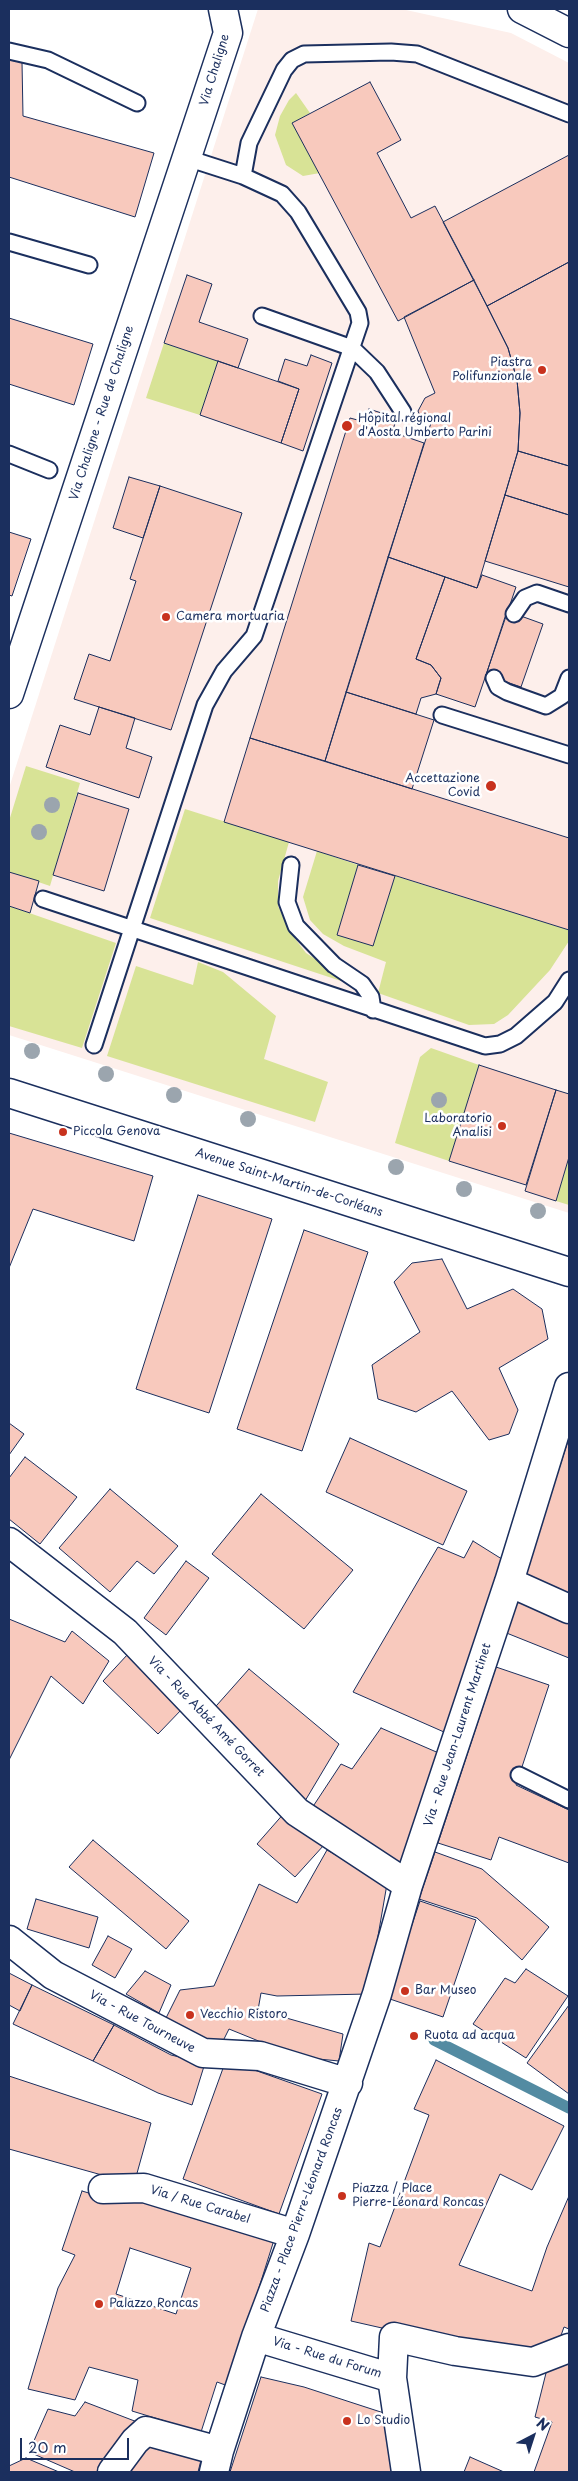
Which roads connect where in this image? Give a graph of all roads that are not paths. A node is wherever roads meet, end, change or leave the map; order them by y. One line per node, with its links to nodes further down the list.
1 (223, 9): 7 (street, Via Chaligne)
2 (522, 9): 3 (street)
3 (569, 33)
4 (9, 51): 5 (lane)
5 (137, 103)
6 (569, 114): 9 (lane)
7 (196, 131): 8 (street, Via Chaligne - Rue de Chaligne)
8 (187, 158): 9 (lane); 21 (street, Via Chaligne - Rue de Chaligne)
9 (243, 176): 13 (lane)
10 (9, 242): 11 (lane)
11 (89, 264)
12 (262, 316): 13 (lane)
13 (352, 348): 14 (lane); 26 (lane)
14 (403, 412)
15 (9, 454): 16 (lane)
16 (49, 470)
17 (569, 604): 18 (lane)
18 (514, 614)
19 (494, 678): 20 (lane)
20 (569, 678)
21 (9, 694)
22 (442, 715): 23 (lane)
23 (569, 755)
24 (291, 865): 28 (lane)
25 (43, 899): 26 (lane)
26 (132, 930): 28 (lane); 29 (lane)
27 (569, 980): 28 (lane)
28 (374, 1010)
29 (94, 1045)
30 (9, 1093): 31 (street, Avenue Saint-Martin-de-Corléans)
31 (569, 1272)
32 (569, 1387): 34 (street, Via - Rue Jean-Laurent Martinet)
33 (9, 1542): 38 (street, Via - Rue Abbé Amé Gorret)
34 (510, 1582): 35 (street); 38 (street, Via - Rue Jean-Laurent Martinet)
35 (569, 1609)
36 (519, 1775): 37 (lane)
37 (569, 1800)
38 (408, 1885): 40 (street, Via - Rue Jean-Laurent Martinet)
39 (9, 1940): 40 (street, Via - Rue Tourneuve)
40 (348, 2083): 42 (street, Piazza - Place Pierre-Léonard Roncas)
41 (103, 2189): 42 (street, Via / Rue Carabel)
42 (296, 2234): 43 (street, Piazza - Place Pierre-Léonard Roncas)
43 (256, 2337): 45 (street, Via - Rue du Forum); 46 (street, Piazza - Place Pierre-Léonard Roncas)
44 (569, 2348): 45 (street)
45 (392, 2378): 48 (street, Via - Rue du Forum)
46 (216, 2462): 47 (street)
47 (112, 2472)
48 (406, 2472)

